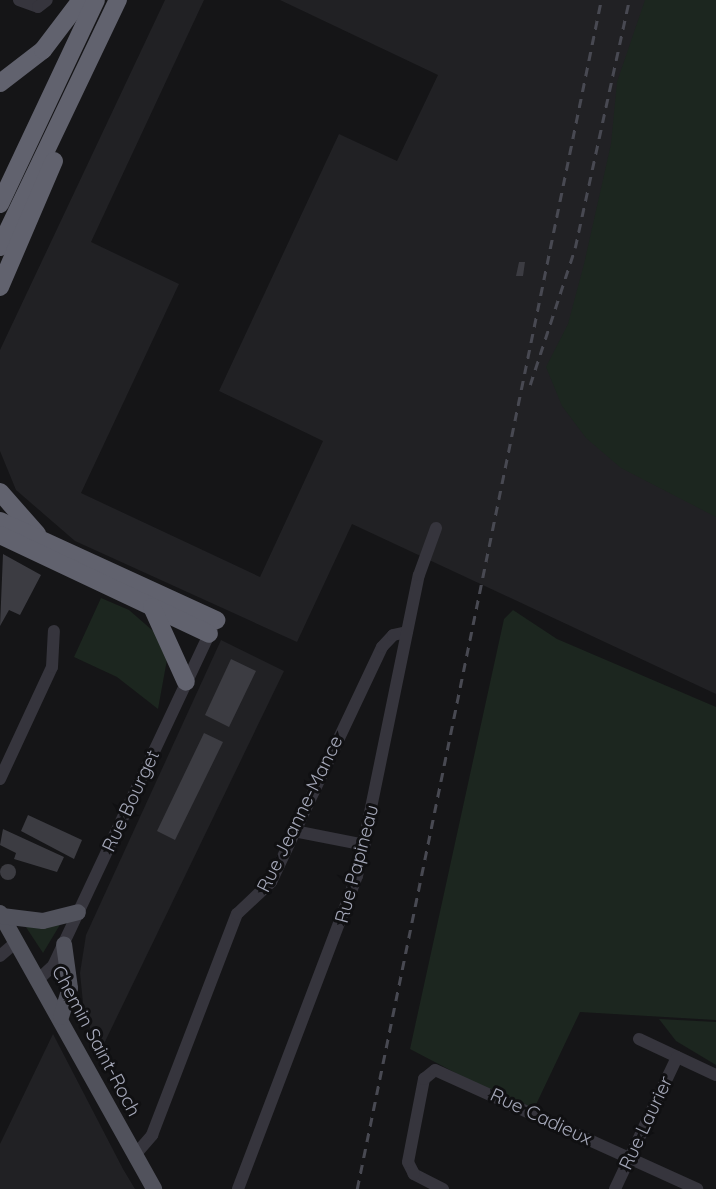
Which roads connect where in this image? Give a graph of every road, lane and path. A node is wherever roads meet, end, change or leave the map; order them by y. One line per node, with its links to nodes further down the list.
1 (19, 0): 2 (street)
2 (47, 0)
3 (81, 0): 7 (highway)
4 (96, 0): 8 (highway)
5 (118, 0): 6 (highway)
6 (97, 46): 9 (highway); 10 (highway)
7 (0, 83)
8 (0, 204)
9 (0, 247)
10 (0, 287)
11 (0, 492): 15 (highway)
12 (0, 521): 15 (highway)
13 (436, 528): 19 (street, Rue Papineau)
14 (0, 535): 16 (highway)
15 (42, 539): 17 (highway)
16 (152, 607): 17 (highway); 20 (highway)
17 (213, 627): 20 (street, Rue Bourget)
18 (54, 631): 21 (street)
19 (407, 632): 22 (street, Rue Jeanne-Mance); 23 (street, Rue Papineau)
20 (186, 682): 24 (street, Rue Bourget)
21 (0, 779)
22 (294, 831): 23 (street); 34 (street, Rue Jeanne-Mance)
23 (365, 845): 37 (street, Rue Papineau)
24 (79, 912): 25 (main road); 27 (street, Rue Bourget)
25 (1, 915): 26 (main road, Chemin Saint-Roch)
26 (17, 941): 28 (street); 29 (main road, Chemin Saint-Roch)
27 (64, 944): 29 (street, Rue Bourget); 30 (main road)
28 (0, 956)
29 (40, 978): 30 (main road, Chemin Saint-Roch)
30 (61, 1017): 34 (main road, Chemin Saint-Roch)
31 (639, 1039): 32 (street)
32 (677, 1057): 33 (street); 35 (street, Rue Laurier)
33 (716, 1075)
34 (134, 1156): 36 (main road, Chemin Saint-Roch)
35 (629, 1158): 38 (street, Rue Cadieux); 39 (street, Rue Laurier); 40 (street, Rue Cadieux)
36 (154, 1189)
37 (238, 1189)
38 (443, 1189)
39 (615, 1189)
40 (697, 1189)

